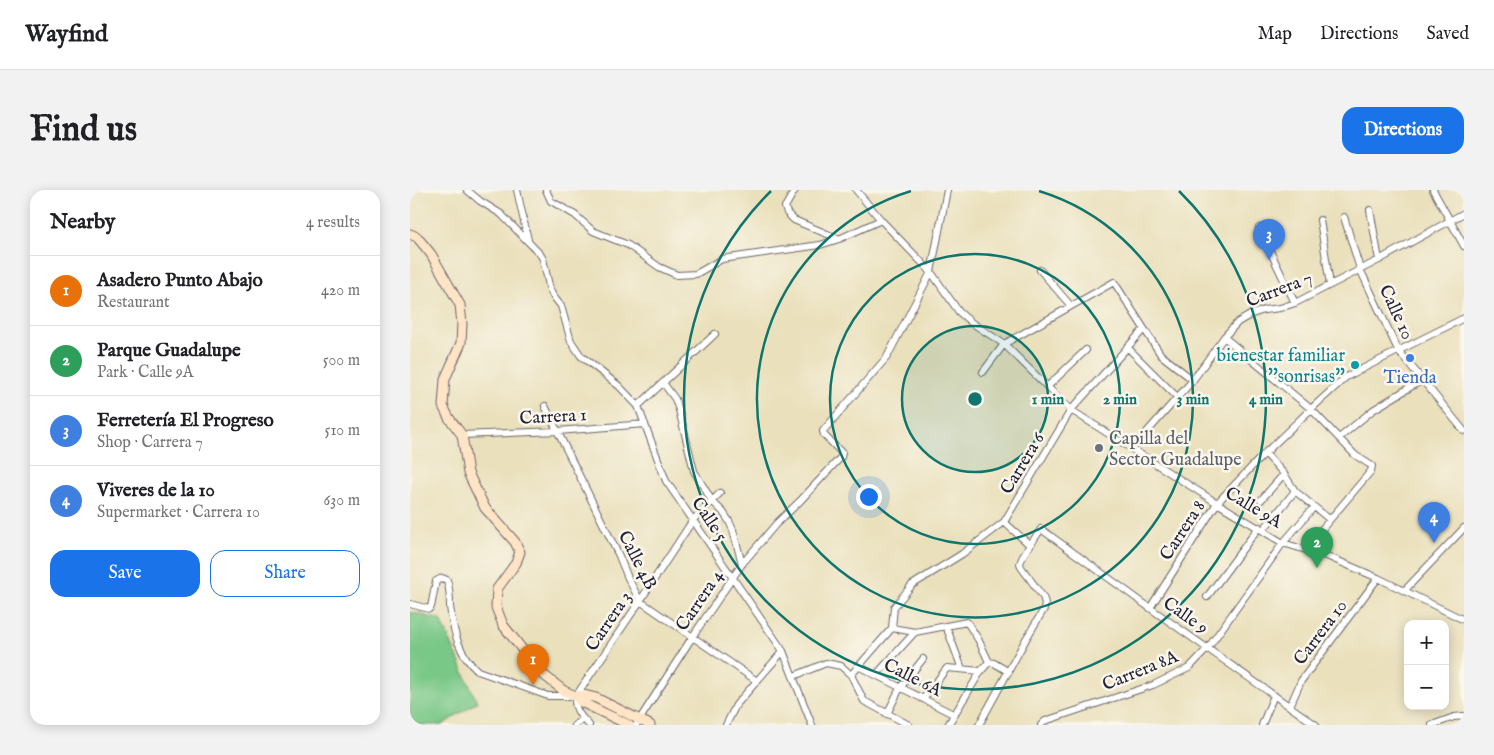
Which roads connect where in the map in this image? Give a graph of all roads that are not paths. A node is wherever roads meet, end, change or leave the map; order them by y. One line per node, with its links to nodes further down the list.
1 (467, 190): 17 (street)
2 (517, 190): 17 (street)
3 (546, 190): 16 (street)
4 (795, 190): 16 (street)
5 (856, 190): 11 (street, Calle 9A)
6 (947, 190): 22 (street)
7 (1433, 190): 13 (street)
8 (1370, 210): 19 (street)
9 (1464, 213): 13 (street, Carrera 7)
10 (1344, 216): 20 (street, Calle 10)
11 (881, 220): 16 (street); 22 (street, Calle 9A)
12 (1320, 220): 23 (street)
13 (1451, 221): 18 (street); 19 (street, Carrera 7)
14 (1259, 228): 24 (street)
15 (410, 234): 47 (street)
16 (840, 239)
17 (529, 241): 41 (street, Calle 5)
18 (1464, 246)
19 (1380, 260): 20 (street, Carrera 7)
20 (1360, 269): 23 (street, Carrera 7); 33 (street, Calle 10)
21 (1040, 270): 25 (street)
22 (931, 272): 30 (street, Calle 9A); 66 (street, Carrera 4)
23 (1330, 285): 24 (street, Carrera 7)
24 (1296, 303): 29 (street, Carrera 7)
25 (1071, 306): 27 (street); 30 (street)
26 (1464, 318): 33 (street, Carrera 8)
27 (1144, 329): 31 (street, Carrera 6); 35 (street)
28 (715, 334): 37 (street)
29 (1224, 336): 35 (street, Carrera 7); 42 (street)
30 (1004, 344): 34 (street); 38 (street, Calle 9A)
31 (1127, 347): 39 (street); 43 (street, Carrera 6)
32 (1086, 350): 38 (street)
33 (1398, 350): 36 (street, Calle 10); 42 (street, Carrera 8)
34 (983, 372)
35 (1193, 380): 39 (street, Carrera 7)
36 (1422, 380): 46 (street, Calle 10); 48 (street)
37 (664, 384): 41 (street); 55 (street)
38 (1047, 387): 43 (street, Calle 9A)
39 (1178, 398): 49 (street, Carrera 7)
40 (545, 406): 45 (street, Calle 4B)
41 (638, 406): 44 (street, Calle 5)
42 (1311, 409): 48 (street); 50 (street, Carrera 8)
43 (1071, 410): 49 (street, Calle 9A); 60 (street, Carrera 6)
44 (645, 424): 45 (street, Carrera 1); 59 (street, Calle 5)
45 (558, 431): 47 (street, Carrera 1); 71 (street, Calle 4B)
46 (1464, 431)
47 (462, 435): 93 (street)
48 (1339, 438): 58 (street)
49 (1132, 449): 56 (street, Calle 9A)
50 (1265, 453): 51 (street, Calle 9A); 56 (street, Carrera 8)
51 (1284, 474): 52 (street, Calle 9A); 54 (street)
52 (1295, 491): 57 (street, Calle 9A); 62 (street)
53 (720, 492): 55 (street, Carrera 3)
54 (1261, 500)
55 (712, 501): 59 (street, Carrera 3); 66 (street)
56 (1217, 503): 62 (street, Calle 9A); 73 (street, Carrera 8)
57 (1314, 507): 58 (street, Calle 9A); 63 (street, Carrera 8A)
58 (1329, 519): 65 (street)
59 (693, 520): 67 (street, Calle 5); 71 (street, Carrera 3)
60 (1004, 522): 64 (street); 76 (street)
61 (1464, 528): 69 (street)
62 (1261, 529): 63 (street, Calle 9A); 70 (street)
63 (1283, 542): 65 (street, Calle 9A); 79 (street, Carrera 8A)
64 (1030, 545): 73 (street, Calle 9); 86 (street)
65 (1305, 550): 68 (street, Calle 9A)
66 (742, 564): 67 (street, Carrera 4)
67 (732, 578): 78 (street, Carrera 4); 80 (street, Calle 5)
68 (1378, 578): 69 (street, Calle 9A); 95 (street, Carrera 10)
69 (1404, 590): 74 (street, Calle 9A)
70 (1207, 596)
71 (640, 601): 78 (street, Calle 4B); 93 (street, Carrera 3)
72 (410, 604): 93 (street)
73 (1150, 608): 79 (street, Calle 9)
74 (1464, 620)
75 (946, 626): 77 (street, Calle 6A); 82 (street, Calle 6A); 84 (street)
76 (892, 628): 77 (street, Calle 6A); 83 (street, Calle 6A)
77 (915, 632): 88 (street)
78 (693, 636): 90 (street, Calle 4B); 100 (street, Carrera 4)
79 (1208, 648): 92 (street, Calle 9); 101 (street, Carrera 8A)
80 (783, 651): 89 (street, Calle 5); 90 (street)
81 (923, 659): 91 (street)
82 (990, 662): 85 (street); 86 (street)
83 (858, 666): 87 (street, Calle 6A); 88 (street, Calle 6A)
84 (962, 669): 85 (street); 94 (street)
85 (981, 671): 97 (street)
86 (1008, 672): 110 (street)
87 (850, 675): 89 (street); 96 (street)
88 (876, 675): 91 (street, Calle 6A)
89 (794, 676): 107 (street, Calle 5)
90 (757, 681): 106 (street)
91 (900, 688): 94 (street, Calle 6A); 96 (street)
92 (1274, 695): 95 (street, Calle 9); 111 (street)
93 (576, 696): 99 (street); 100 (street); 104 (street)
94 (923, 699): 97 (street, Calle 6A)
95 (1290, 706): 112 (street, Calle 9)
96 (886, 714): 108 (street)
97 (955, 715): 109 (street)
98 (1464, 716): 113 (street)
99 (583, 719): 102 (street); 103 (street)
100 (638, 722): 105 (street)
101 (1044, 724)
102 (575, 725)
103 (588, 725)
104 (629, 725)
105 (650, 725)
106 (726, 725)
107 (812, 725)
108 (909, 725)
109 (948, 725)
110 (979, 725)
111 (1262, 725)
112 (1316, 725)
113 (1432, 725)

